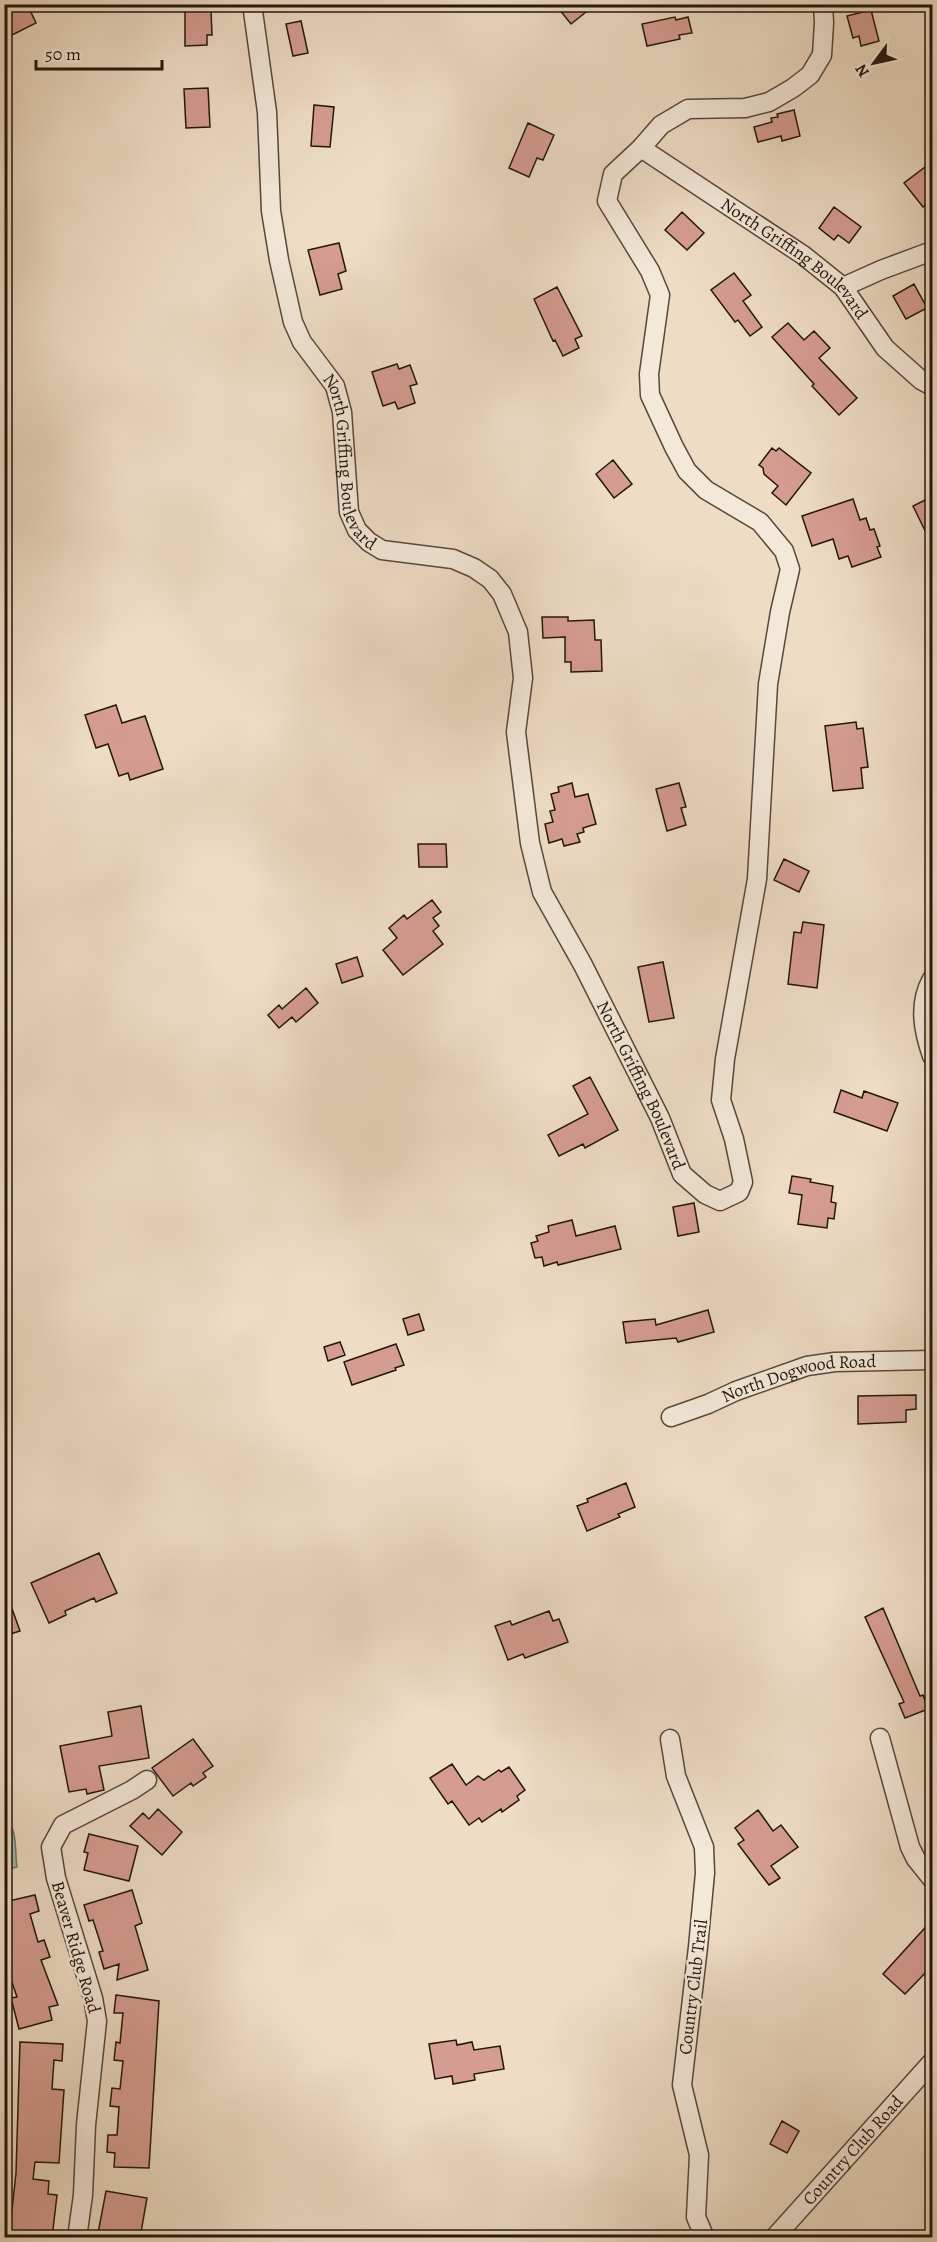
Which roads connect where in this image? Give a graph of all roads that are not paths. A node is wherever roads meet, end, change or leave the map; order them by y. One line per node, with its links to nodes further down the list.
1 (252, 4): 3 (street, North Griffing Boulevard)
2 (823, 4): 3 (street, North Griffing Boulevard)
3 (641, 148): 5 (street, North Griffing Boulevard)
4 (933, 251): 5 (street)
5 (843, 287): 6 (street, North Griffing Boulevard)
6 (933, 386)
7 (933, 979): 8 (street)
8 (933, 1056)
9 (933, 1360): 10 (street, North Dogwood Road)
10 (671, 1417)
11 (880, 1738): 14 (street)
12 (670, 1739): 17 (street, Country Club Trail)
13 (147, 1780): 16 (street, Beaver Ridge Road)
14 (933, 1879)
15 (933, 2062): 18 (street, Country Club Road)
16 (77, 2238)
17 (705, 2238)
18 (774, 2238)

